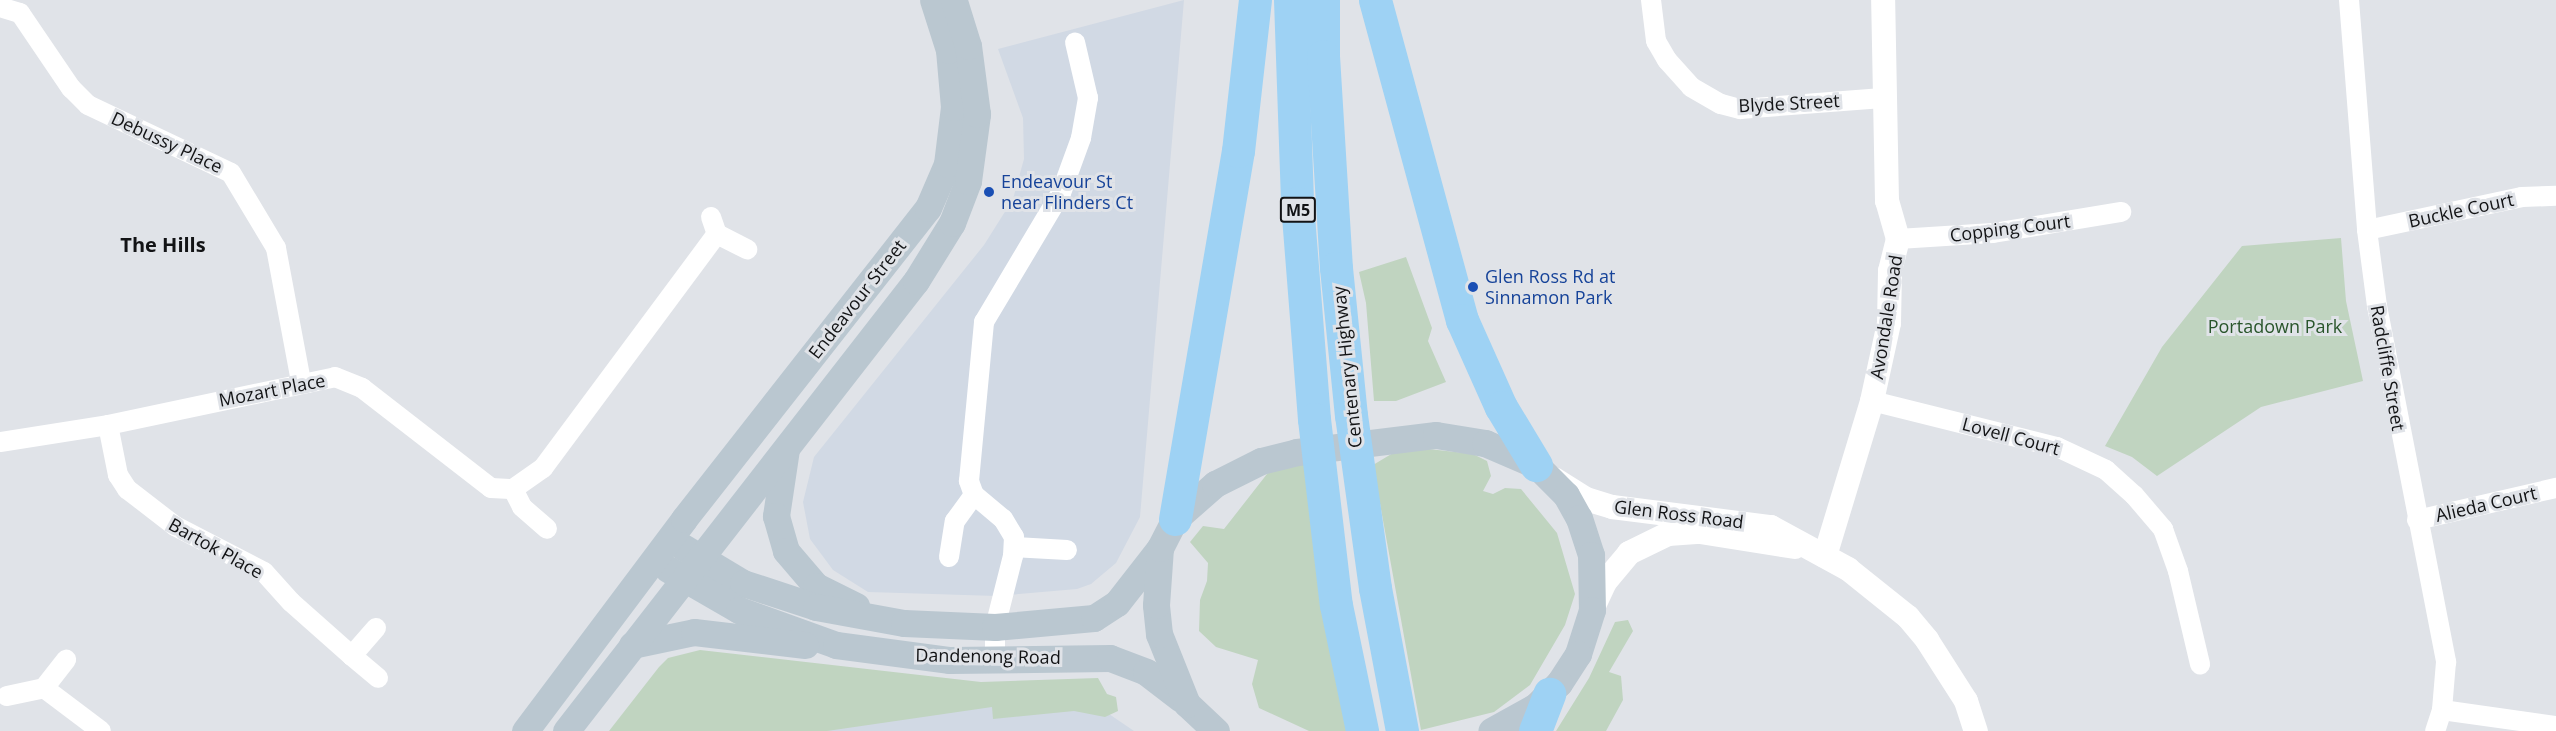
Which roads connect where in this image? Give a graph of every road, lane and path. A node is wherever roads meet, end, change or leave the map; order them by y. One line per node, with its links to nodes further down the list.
1 (933, 0): 30 (main road, Endeavour Street)
2 (953, 0): 22 (main road, Endeavour Street)
3 (1255, 0): 27 (highway)
4 (1290, 0): 61 (highway, Centenary Highway / M5)
5 (1323, 0): 56 (highway, Centenary Highway / M5)
6 (1375, 0): 23 (highway)
7 (1651, 0): 12 (street, Blyde Street)
8 (1883, 0): 12 (street, Avondale Road)
9 (2349, 0): 15 (street, Radcliffe Street)
10 (0, 7): 18 (street, Debussy Place)
11 (1076, 42): 26 (street)
12 (1883, 98): 16 (street, Avondale Road)
13 (2556, 196): 15 (street, Buckle Court)
14 (2121, 212): 16 (street, Copping Court)
15 (2367, 230): 28 (street, Radcliffe Street)
16 (1898, 239): 19 (street, Avondale Road)
17 (747, 249): 25 (street)
18 (301, 382): 20 (street, Mozart Place); 25 (street, Mozart Place)
19 (1872, 401): 34 (street, Avondale Road); 48 (street, Lovell Court)
20 (108, 424): 21 (street, Mozart Place); 45 (street, Bartok Place)
21 (0, 442)
22 (787, 444): 35 (main road, Endeavour Street); 40 (main road)
23 (1543, 471): 27 (main road); 34 (street, Glen Ross Road); 39 (main road)
24 (2556, 488): 28 (street, Alieda Court)
25 (513, 489): 29 (street)
26 (975, 495): 31 (street); 36 (street)
27 (1175, 519): 32 (main road)
28 (2417, 520): 54 (street, Radcliffe Street)
29 (547, 529)
30 (669, 538): 35 (main road, Dandenong Road); 37 (main road, Endeavour Street)
31 (1014, 547): 33 (street); 42 (street)
32 (1160, 548): 42 (main road, Dandenong Road); 53 (main road)
33 (1067, 550)
34 (1817, 553): 39 (street, Glen Ross Road); 64 (street, Glen Ross Road)
35 (701, 554): 38 (main road); 40 (main road, Dandenong Road)
36 (949, 557)
37 (653, 560): 38 (main road, Dandenong Road); 58 (main road)
38 (682, 578): 43 (main road); 44 (main road, Dandenong Road)
39 (1592, 610): 51 (main road)
40 (899, 622): 42 (main road, Dandenong Road)
41 (376, 627): 45 (street)
42 (995, 627): 47 (street)
43 (632, 645): 44 (main road); 59 (main road)
44 (836, 645): 47 (main road, Dandenong Road)
45 (352, 656): 49 (street, Bartok Place)
46 (66, 660): 50 (street)
47 (995, 660): 53 (main road, Dandenong Road)
48 (2199, 664)
49 (378, 678)
50 (44, 688): 52 (street); 57 (street)
51 (1549, 694): 62 (main road); 63 (highway)
52 (7, 696)
53 (1187, 704): 60 (main road, Dandenong Road)
54 (2442, 710): 55 (street); 65 (street, Radcliffe Street)
55 (2556, 726)
56 (1401, 727)
57 (101, 731)
58 (525, 731)
59 (566, 731)
60 (1216, 731)
61 (1362, 731)
62 (1491, 731)
63 (1535, 731)
64 (1976, 731)
65 (2435, 731)

